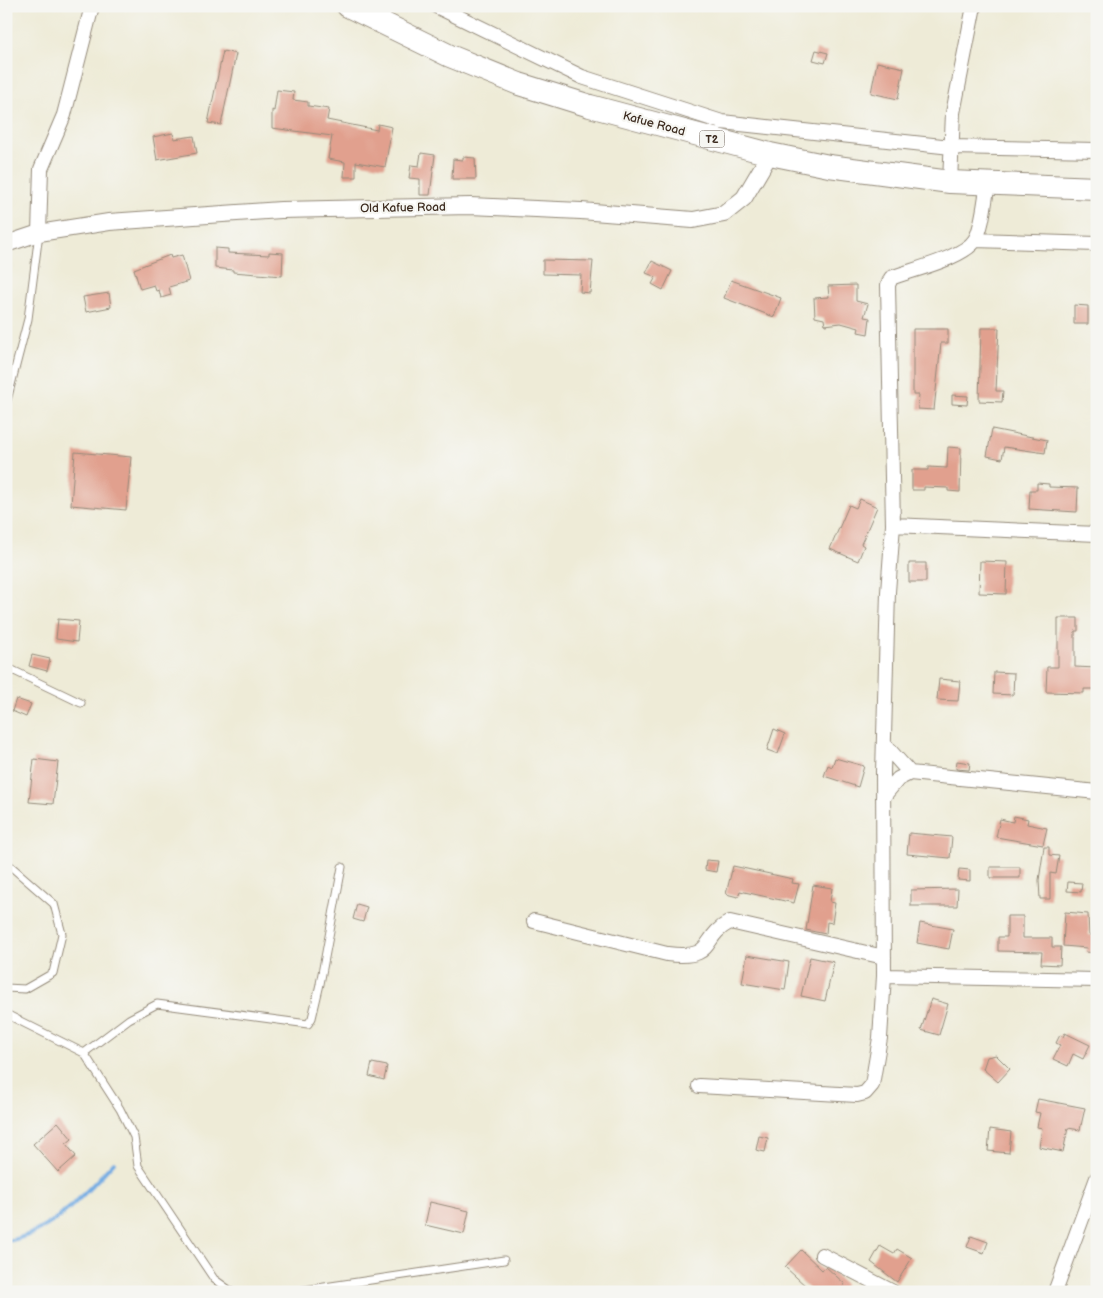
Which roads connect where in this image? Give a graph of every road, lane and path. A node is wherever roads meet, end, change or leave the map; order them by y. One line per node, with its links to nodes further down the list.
1 (92, 6): 11 (street)
2 (348, 6): 7 (highway, Kafue Road / T2)
3 (436, 6): 5 (street)
4 (974, 6): 5 (street)
5 (951, 146): 6 (street); 8 (street)
6 (1097, 150)
7 (770, 154): 8 (highway, Kafue Road / T2); 11 (street, Old Kafue Road)
8 (950, 182): 9 (highway, Kafue Road / T2)
9 (988, 183): 10 (highway, Kafue Road / T2); 12 (street)
10 (1097, 188)
11 (39, 233): 13 (street, Old Kafue Road); 15 (lane)
12 (975, 240): 14 (street); 16 (street)
13 (6, 244)
14 (1097, 244)
15 (6, 404)
16 (893, 526): 17 (street); 20 (street)
17 (1097, 534)
18 (6, 666): 19 (lane)
19 (81, 703)
20 (884, 744): 21 (street); 23 (street)
21 (910, 773): 22 (street); 23 (street)
22 (1097, 792)
23 (882, 797): 27 (street)
24 (7, 863): 30 (lane)
25 (342, 867): 32 (lane)
26 (534, 921): 27 (street)
27 (884, 957): 28 (street)
28 (884, 976): 29 (street); 33 (street)
29 (1097, 980)
30 (6, 988)
31 (6, 1014): 32 (lane)
32 (84, 1053): 37 (lane)
33 (699, 1086)
34 (1097, 1178): 40 (street)
35 (822, 1256): 39 (street)
36 (504, 1260): 38 (lane)
37 (232, 1292)
38 (291, 1292)
39 (893, 1292)
40 (1055, 1292)

